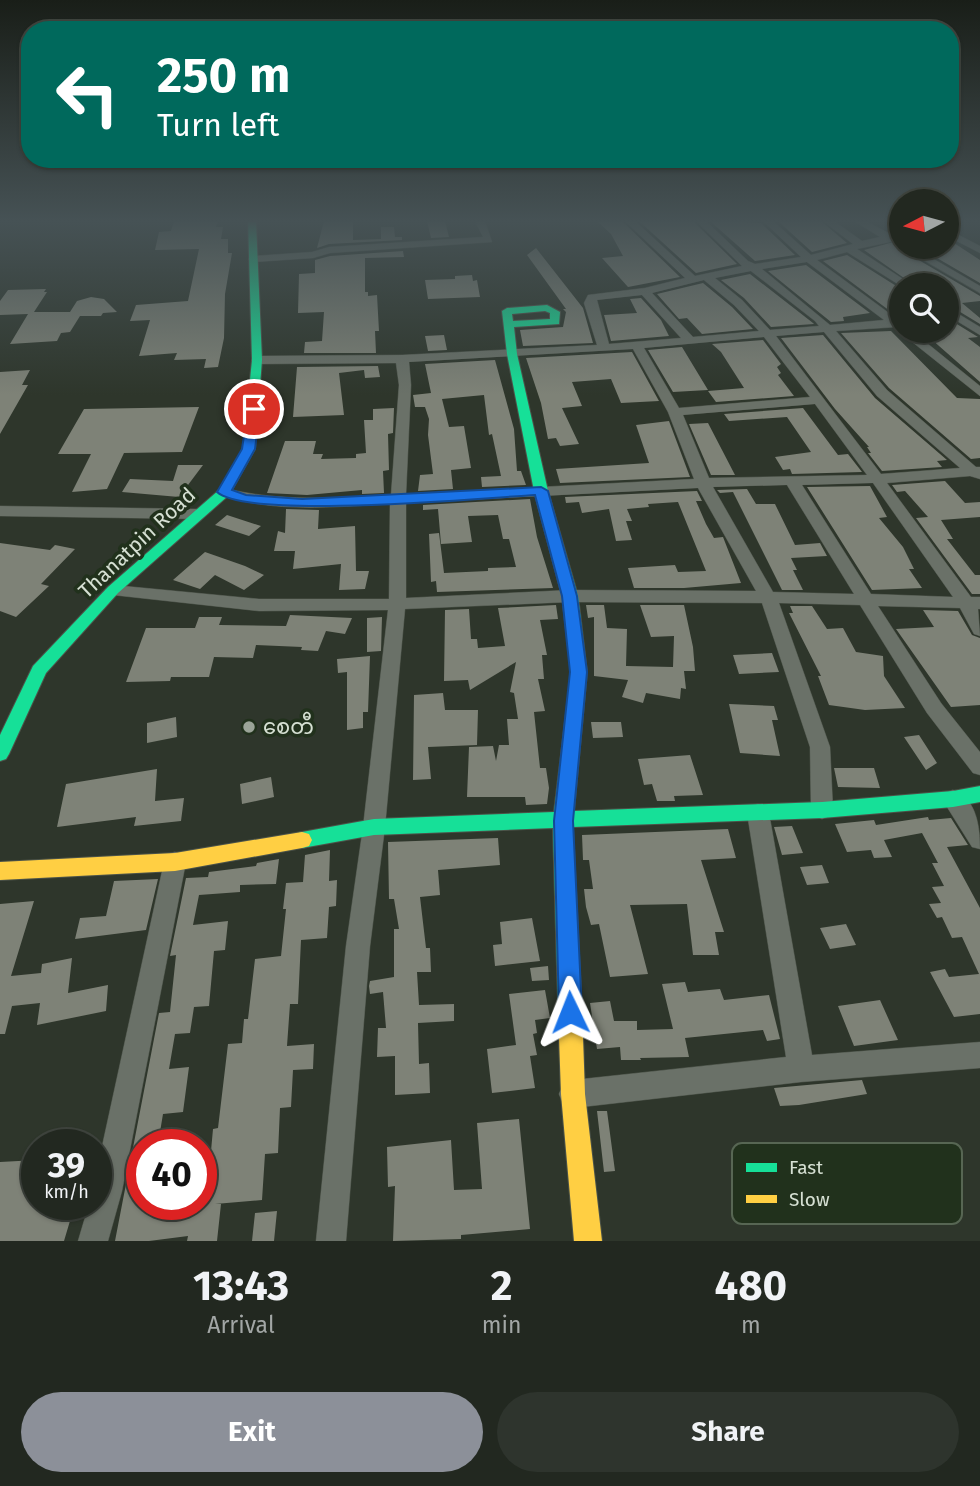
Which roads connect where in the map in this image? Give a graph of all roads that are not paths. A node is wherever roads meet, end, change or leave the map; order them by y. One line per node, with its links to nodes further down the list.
1 (254, 279): 23 (street, Thanatpin Road)
2 (700, 279): 7 (street); 16 (street)
3 (767, 279): 14 (street)
4 (836, 279): 9 (street)
5 (961, 279): 6 (street)
6 (980, 290)
7 (645, 291): 17 (street); 20 (street)
8 (980, 316): 10 (street)
9 (889, 318)
10 (959, 318)
11 (959, 321): 15 (street)
12 (509, 324): 21 (street)
13 (889, 326): 14 (street)
14 (826, 327): 16 (street); 27 (street)
15 (980, 332)
16 (768, 333): 17 (street); 25 (street)
17 (690, 340): 19 (street)
18 (921, 343): 24 (street)
19 (637, 346): 20 (street); 26 (street)
20 (604, 348): 21 (street)
21 (512, 354): 22 (street); 31 (street)
22 (402, 359): 23 (street); 33 (street)
23 (257, 360): 32 (street, Thanatpin Road)
24 (980, 392)
25 (818, 400): 26 (street); 28 (street)
26 (675, 412): 30 (street)
27 (978, 473): 28 (street)
28 (877, 479): 29 (street); 40 (street)
29 (792, 481): 30 (street); 39 (street)
30 (703, 483): 31 (street); 38 (street)
31 (541, 491): 33 (street); 37 (street)
32 (224, 492): 33 (street); 35 (street, Thanatpin Road)
33 (397, 498): 41 (street)
34 (0, 512): 35 (street)
35 (196, 514): 36 (street, Thanatpin Road)
36 (113, 590): 41 (street); 43 (street, Thanatpin Road)
37 (570, 596): 38 (street); 41 (street); 49 (street)
38 (768, 597): 39 (street); 47 (street)
39 (868, 601): 40 (street); 44 (street)
40 (973, 603): 42 (street)
41 (397, 605): 50 (street)
42 (980, 630)
43 (0, 754)
44 (980, 767)
45 (980, 794): 46 (street)
46 (953, 799): 47 (street); 51 (street)
47 (822, 810): 48 (street)
48 (758, 813): 49 (street); 55 (street)
49 (563, 821): 50 (street); 56 (street)
50 (374, 827): 52 (street); 58 (street)
51 (980, 840)
52 (175, 862): 53 (street); 57 (street)
53 (0, 871)
54 (980, 1055): 55 (street)
55 (801, 1069): 56 (street)
56 (573, 1094): 59 (street)
57 (93, 1241)
58 (331, 1241)
59 (588, 1241)

